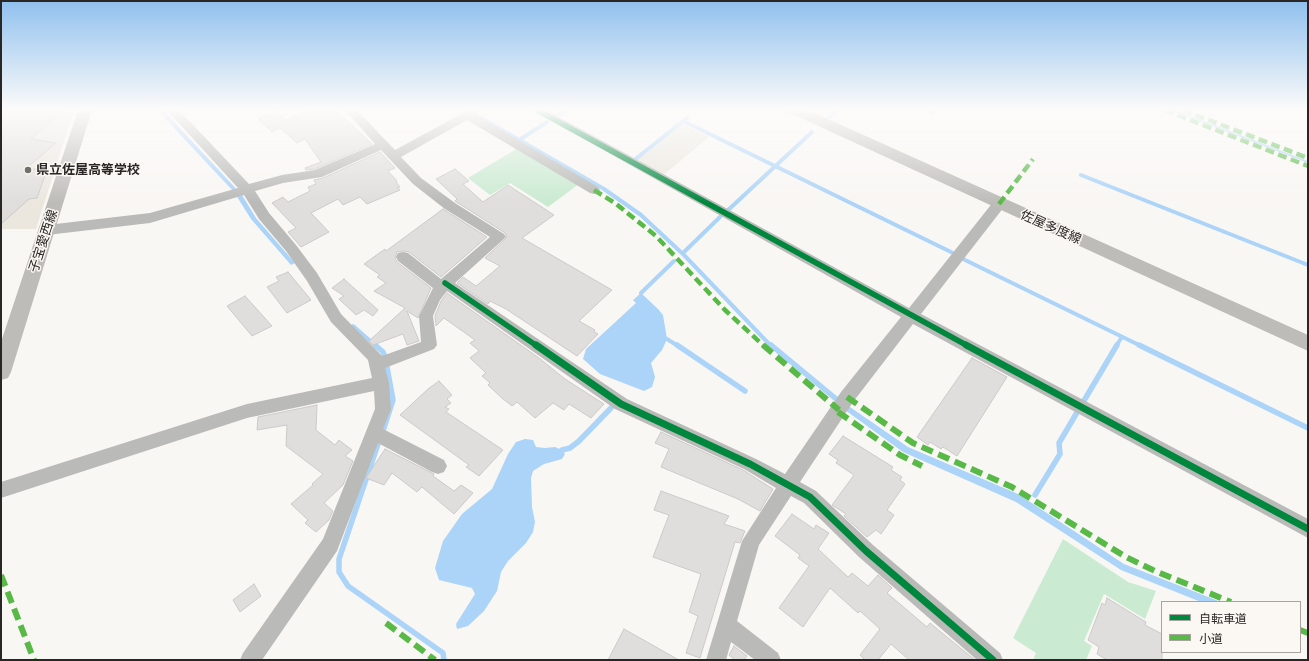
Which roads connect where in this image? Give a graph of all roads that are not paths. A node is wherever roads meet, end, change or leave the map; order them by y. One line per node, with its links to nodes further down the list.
1 (75, 141): 13 (main road, 子宝愛西線)
2 (198, 141): 11 (street)
3 (378, 141): 8 (street)
4 (421, 141): 9 (street)
5 (516, 141): 10 (street)
6 (593, 141): 16 (street)
7 (862, 141): 12 (main road, 佐屋多度線)
8 (382, 145): 9 (street); 11 (street)
9 (394, 156): 15 (street)
10 (594, 190)
11 (241, 192): 13 (street); 18 (street)
12 (999, 204): 16 (street); 17 (main road, 佐屋多度線)
13 (47, 230): 19 (main road, 子宝愛西線)
14 (403, 257): 15 (street)
15 (444, 285): 18 (street); 23 (street)
16 (911, 316): 23 (street); 25 (street)
17 (1308, 343)
18 (377, 365): 20 (street)
19 (1, 372)
20 (381, 383): 21 (street); 24 (street)
21 (374, 434): 22 (street); 27 (street)
22 (438, 466)
23 (790, 485): 26 (street); 30 (street)
24 (1, 490)
25 (1308, 529)
26 (726, 625): 28 (street); 29 (street)
27 (250, 660)
28 (716, 660)
29 (771, 660)
30 (993, 660)

